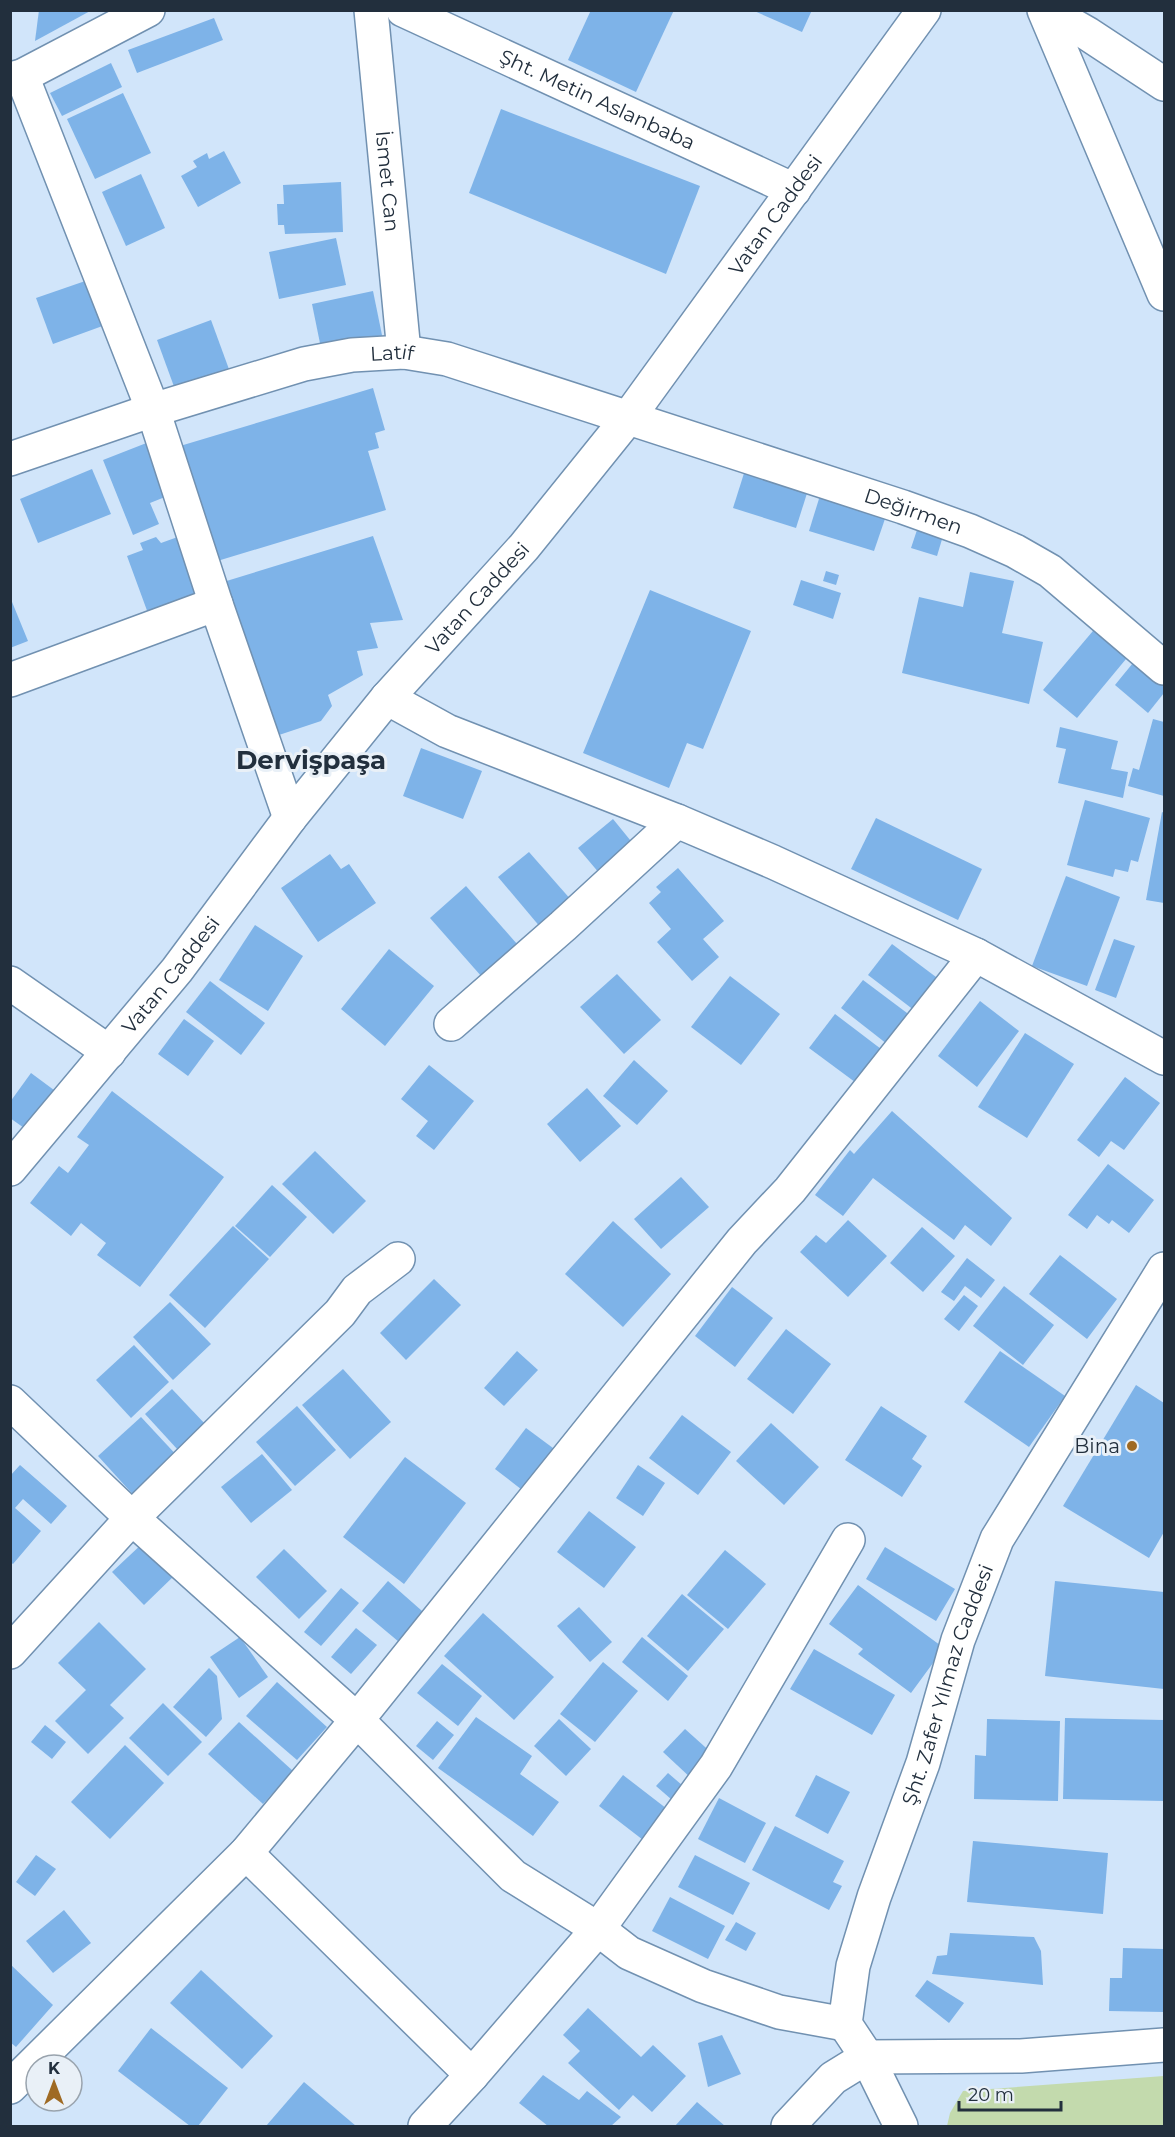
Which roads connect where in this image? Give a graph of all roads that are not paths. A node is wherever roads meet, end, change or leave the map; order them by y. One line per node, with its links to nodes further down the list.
1 (148, 10): 6 (street)
2 (371, 10): 10 (street, İsmet Can)
3 (403, 10): 8 (street, Şht. Metin Aslanbaba)
4 (924, 10): 8 (street, Vatan Caddesi)
5 (1045, 10): 7 (street); 9 (street)
6 (16, 78): 11 (street)
7 (1164, 84)
8 (794, 190): 12 (street, Vatan Caddesi)
9 (1164, 294)
10 (404, 352): 11 (street, Latif); 12 (street, Latif)
11 (153, 410): 13 (street, Latif); 14 (street)
12 (628, 418): 15 (street, Değirmen); 17 (street, Vatan Caddesi)
13 (10, 459)
14 (216, 604): 16 (street); 18 (street)
15 (1164, 668)
16 (10, 680)
17 (387, 698): 18 (street, Vatan Caddesi); 19 (street)
18 (290, 818): 23 (street, Vatan Caddesi)
19 (676, 822): 20 (street); 22 (street)
20 (976, 956): 24 (street); 32 (street)
21 (10, 983): 23 (street)
22 (451, 1024)
23 (109, 1052): 25 (street, Vatan Caddesi)
24 (1164, 1058)
25 (10, 1169)
26 (398, 1259): 29 (street)
27 (1164, 1269): 35 (street, Şht. Zafer Yılmaz Caddesi)
28 (10, 1402): 29 (street)
29 (132, 1518): 31 (street); 32 (street)
30 (848, 1540): 34 (street)
31 (10, 1652)
32 (357, 1720): 33 (street); 34 (street)
33 (246, 1853): 38 (street); 39 (street)
34 (598, 1929): 35 (street); 38 (street)
35 (845, 2024): 37 (street)
36 (1164, 2046): 37 (street)
37 (867, 2058): 41 (street); 42 (street)
38 (472, 2075): 40 (street)
39 (10, 2087)
40 (424, 2127)
41 (788, 2127)
42 (900, 2127)

